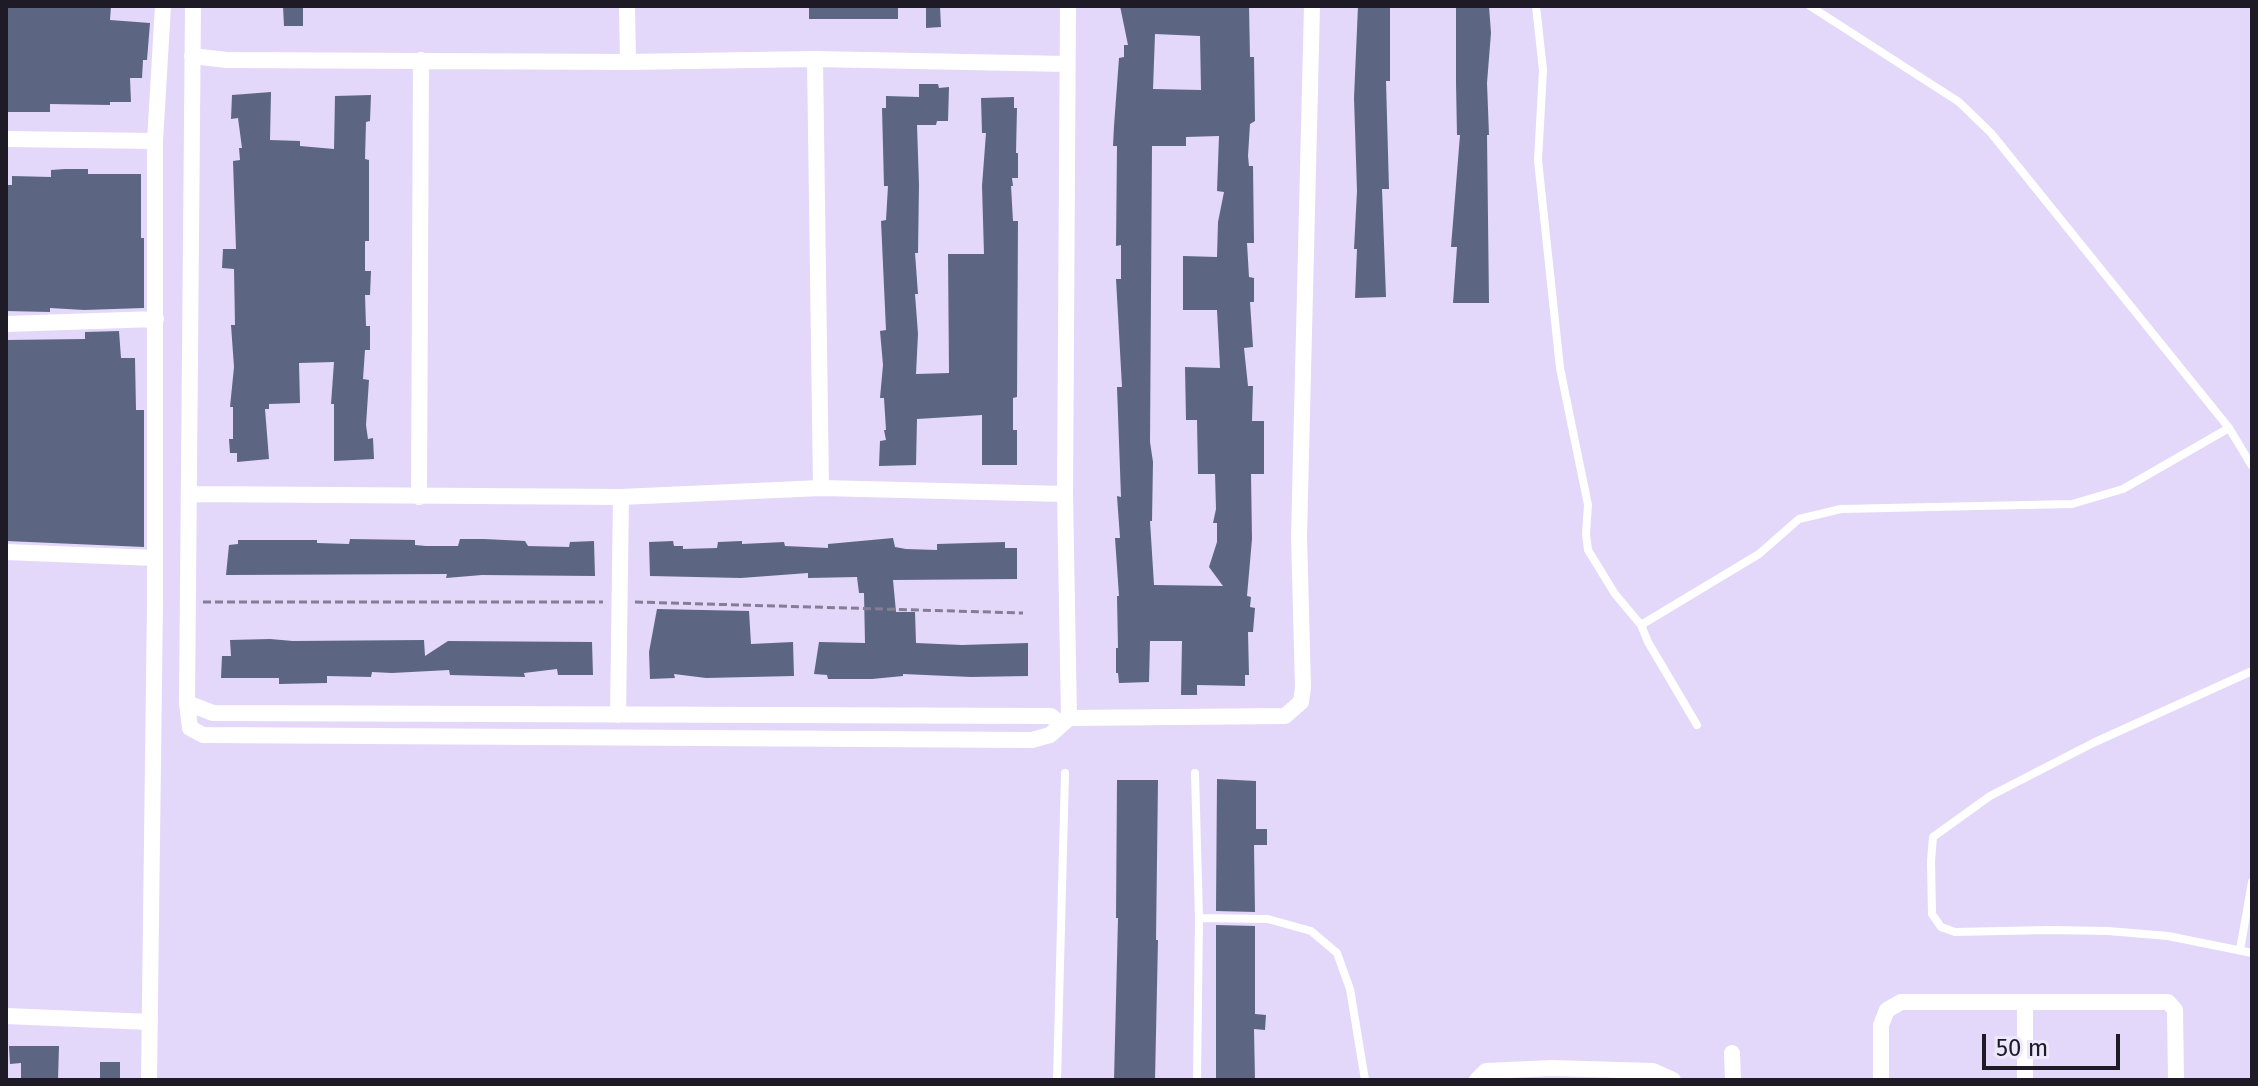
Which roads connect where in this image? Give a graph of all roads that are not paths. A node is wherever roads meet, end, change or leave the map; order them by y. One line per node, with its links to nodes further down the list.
1 (163, 6): 14 (street)
2 (193, 6): 8 (street)
3 (627, 6): 11 (street)
4 (1068, 6): 12 (street)
5 (1312, 6): 30 (street)
6 (1536, 6): 26 (lane)
7 (1810, 6): 17 (lane)
8 (192, 56): 10 (street); 20 (street)
9 (815, 59): 11 (street); 12 (street); 19 (street)
10 (421, 60): 11 (street); 22 (street)
11 (628, 62)
12 (1067, 64): 21 (street)
13 (6, 139): 14 (street)
14 (155, 141): 15 (street)
15 (156, 319): 16 (street); 25 (street)
16 (6, 324)
17 (2229, 428): 18 (lane); 26 (lane)
18 (2252, 466)
19 (821, 488): 21 (street); 23 (street)
20 (191, 494): 22 (street); 28 (street)
21 (1065, 494): 30 (street)
22 (419, 497): 23 (street)
23 (621, 497): 29 (street)
24 (6, 552): 25 (street)
25 (155, 558): 40 (street)
26 (1641, 625): 31 (lane)
27 (2252, 671): 36 (lane)
28 (187, 703): 29 (street); 30 (street)
29 (618, 715): 30 (street)
30 (1065, 721)
31 (1697, 725)
32 (1065, 773): 44 (lane)
33 (1195, 773): 35 (lane)
34 (2252, 882): 36 (lane)
35 (1199, 918): 45 (lane); 46 (lane)
36 (2240, 950): 37 (lane)
37 (2252, 953)
38 (2025, 1002): 50 (street); 51 (street); 52 (street)
39 (6, 1016): 40 (street)
40 (150, 1022): 43 (street)
41 (1732, 1053): 49 (street)
42 (1552, 1074): 47 (street); 48 (street)
43 (149, 1080)
44 (1057, 1080)
45 (1197, 1080)
46 (1365, 1080)
47 (1477, 1080)
48 (1673, 1080)
49 (1733, 1080)
50 (1881, 1080)
51 (2025, 1080)
52 (2176, 1080)

